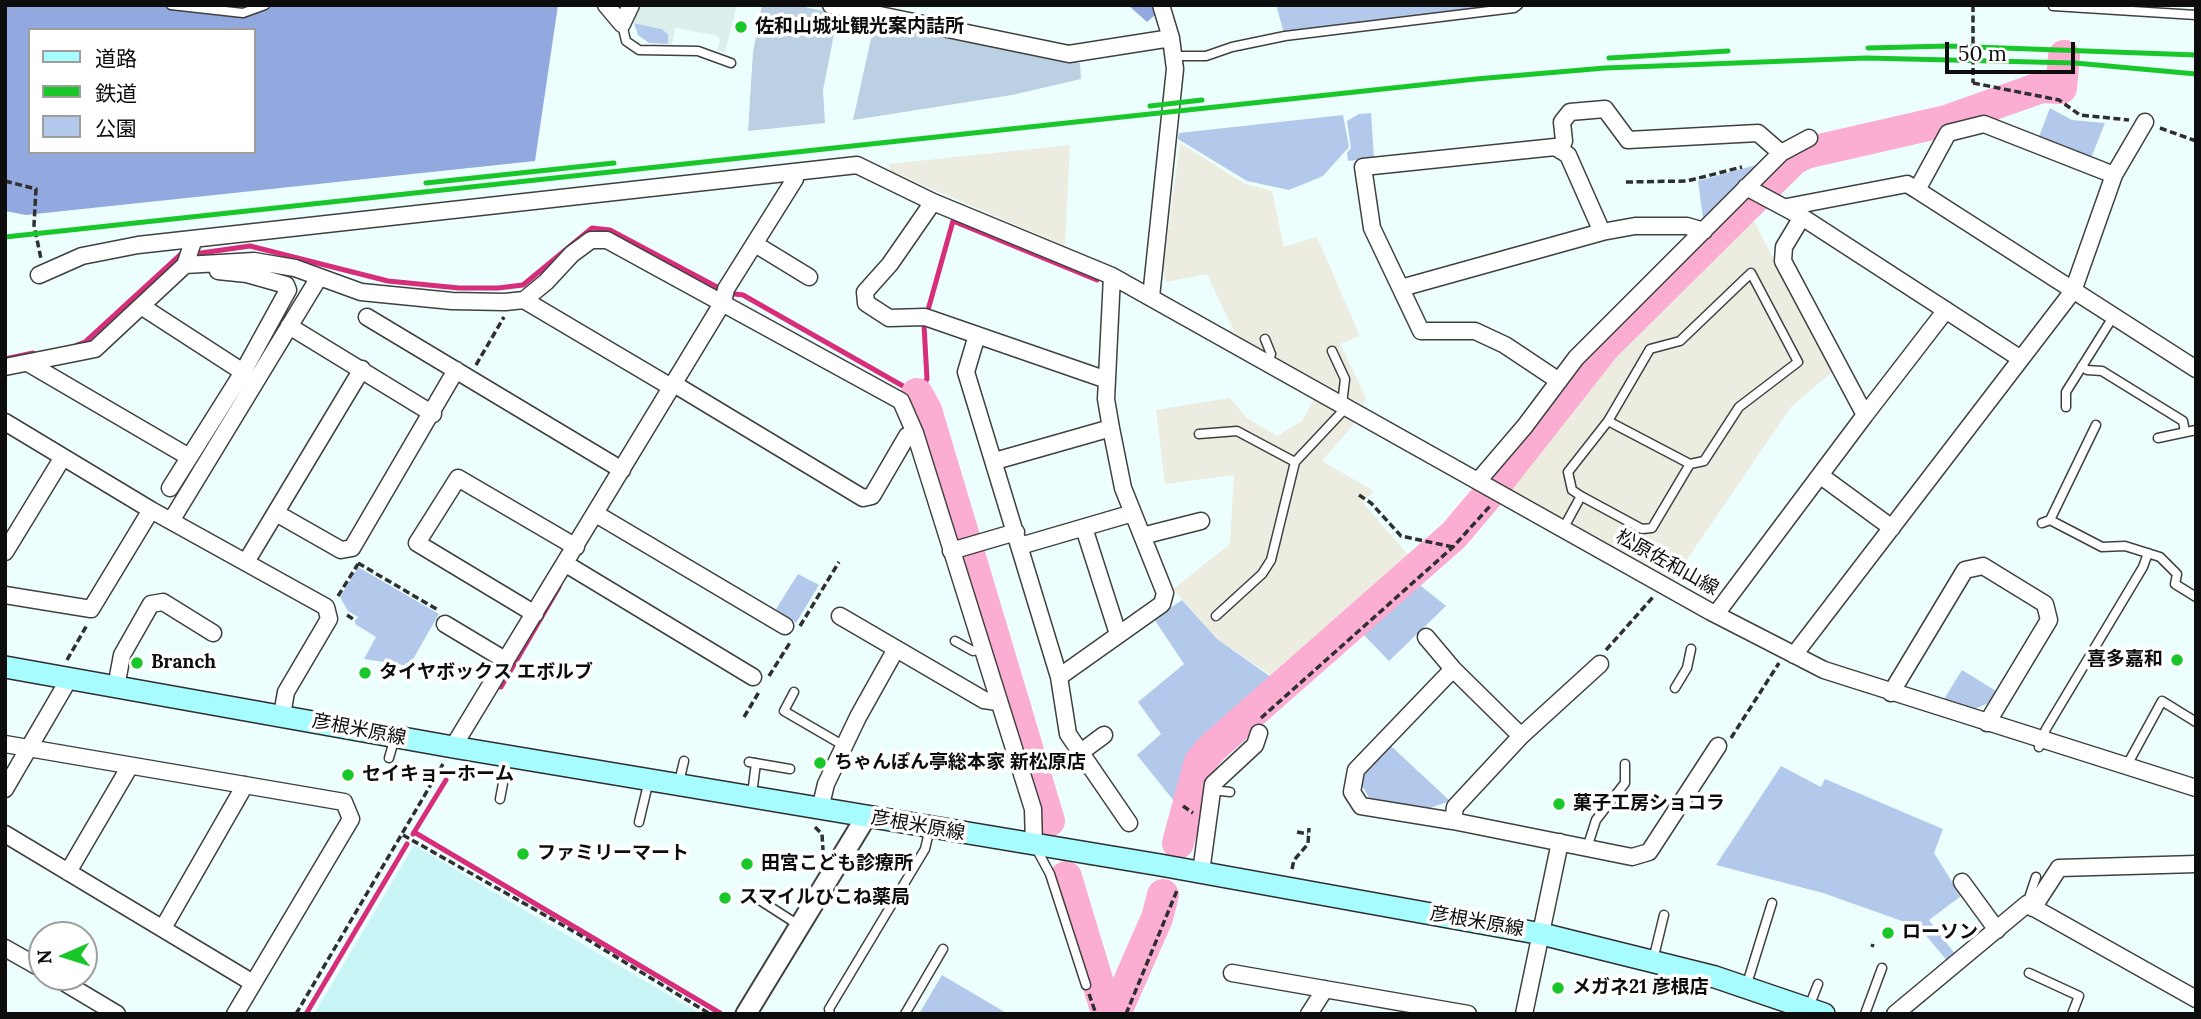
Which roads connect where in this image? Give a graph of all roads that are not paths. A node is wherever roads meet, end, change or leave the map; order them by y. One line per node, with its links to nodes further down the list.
1 (171, 5): 2 (lane)
2 (265, 5)
3 (606, 5): 11 (street)
4 (631, 5): 11 (street)
5 (831, 5): 12 (street)
6 (1161, 5): 12 (street)
7 (1518, 5): 13 (lane)
8 (2053, 6): 9 (lane)
9 (2074, 6): 10 (lane)
10 (2196, 15)
11 (622, 24): 14 (lane)
12 (1171, 38): 13 (street)
13 (1174, 57): 37 (street)
14 (731, 63)
15 (2145, 122): 20 (street)
16 (1809, 138): 18 (street)
17 (1560, 150): 18 (street); 27 (street); 35 (street)
18 (1778, 156): 22 (street)
19 (795, 172): 23 (street, 松原佐和山線); 28 (street, 松原佐和山線); 29 (street)
20 (2114, 176): 21 (street); 36 (street)
21 (1917, 190): 24 (street); 36 (street)
22 (1754, 191): 24 (street); 26 (street)
23 (933, 202): 32 (street, 松原佐和山線); 45 (street)
24 (1787, 207): 25 (street)
25 (1802, 217): 41 (street); 63 (street)
26 (1704, 231): 27 (street); 58 (street)
27 (1602, 232): 35 (street)
28 (194, 239): 30 (street); 31 (street, 松原佐和山線)
29 (755, 244): 33 (street); 39 (street)
30 (185, 265): 34 (street); 40 (street); 55 (street)
31 (38, 275)
32 (1111, 276): 37 (street, 松原佐和山線); 57 (street)
33 (809, 277)
34 (318, 279): 38 (street); 44 (street)
35 (1401, 288): 58 (street)
36 (2073, 291): 43 (street); 48 (street)
37 (1151, 297): 49 (street, 松原佐和山線)
38 (524, 300): 39 (street); 59 (street)
39 (723, 302): 59 (street); 70 (street)
40 (141, 306): 50 (street); 55 (street)
41 (1946, 310): 48 (street); 63 (street)
42 (368, 317): 56 (street)
43 (2121, 319): 51 (lane); 54 (street)
44 (289, 326): 53 (street); 87 (street)
45 (977, 335): 57 (street); 75 (street)
46 (1265, 340): 49 (lane)
47 (1332, 351): 60 (lane)
48 (2021, 359): 90 (street)
49 (1268, 362): 60 (street, 松原佐和山線)
50 (28, 363): 52 (street); 74 (street)
51 (2082, 366): 61 (lane); 69 (lane)
52 (5, 367)
53 (362, 369): 62 (street); 84 (street)
54 (2196, 369)
55 (243, 372): 74 (street)
56 (463, 374): 62 (street); 78 (street)
57 (1107, 380): 67 (street)
58 (1559, 381): 80 (street)
59 (673, 385): 70 (street); 78 (street)
60 (1342, 404): 76 (lane); 80 (street, 松原佐和山線)
61 (2066, 407)
62 (433, 414): 84 (street)
63 (1865, 415): 79 (street)
64 (1608, 421): 77 (lane); 77 (lane); 82 (lane)
65 (5, 422): 73 (street)
66 (2096, 425): 97 (lane)
67 (1111, 428): 75 (street); 85 (street)
68 (2196, 430): 69 (lane)
69 (2185, 432): 72 (lane)
70 (915, 433): 95 (street)
71 (1199, 434): 76 (lane)
72 (2158, 439)
73 (63, 457): 83 (street); 96 (street)
74 (189, 457): 81 (street)
75 (995, 461): 93 (street)
76 (1295, 462): 104 (lane)
77 (1690, 464): 82 (lane)
78 (622, 470): 86 (street)
79 (1821, 477): 90 (street); 103 (street)
80 (1478, 481): 91 (street, 松原佐和山線)
81 (170, 488)
82 (1581, 496): 91 (lane)
83 (151, 510): 87 (street); 100 (street)
84 (276, 513): 98 (street)
85 (1133, 513): 89 (street); 92 (street)
86 (596, 514): 94 (street); 107 (street)
87 (171, 521): 98 (street)
88 (1202, 521): 92 (street)
89 (1084, 528): 93 (street); 109 (street)
90 (1892, 528): 115 (street)
91 (1563, 529): 103 (street, 松原佐和山線)
92 (1142, 536): 109 (street)
93 (1018, 539): 95 (street); 122 (street)
94 (576, 547): 99 (street); 102 (street)
95 (961, 548): 113 (street)
96 (5, 552)
97 (2148, 553): 101 (lane); 136 (lane)
98 (246, 562): 128 (street)
99 (566, 564): 102 (street); 121 (street)
100 (5, 595)
101 (2196, 597)
102 (535, 614): 116 (street)
103 (1716, 614): 115 (street, 松原佐和山線)
104 (1216, 616)
105 (837, 620): 112 (street)
106 (445, 624): 116 (street)
107 (785, 626)
108 (213, 633): 123 (street)
109 (1118, 634): 122 (street)
110 (1426, 637): 120 (street)
111 (955, 641): 113 (lane)
112 (896, 649): 127 (street); 139 (street)
113 (982, 649): 127 (street)
114 (1691, 649): 124 (lane)
115 (1789, 658): 126 (street, 松原佐和山線)
116 (505, 660): 138 (street)
117 (1600, 664): 133 (street)
118 (5, 667): 119 (main road, 彦根米原線)
119 (68, 669): 123 (main road, 彦根米原線); 140 (street)
120 (1453, 669): 133 (street); 160 (street)
121 (753, 677)
122 (1059, 677): 141 (street)
123 (116, 687): 128 (main road, 彦根米原線)
124 (1675, 688)
125 (794, 692): 139 (lane)
126 (1891, 693): 130 (street, 松原佐和山線); 130 (street)
127 (998, 702): 166 (street)
128 (282, 715): 134 (main road, 彦根米原線)
129 (2196, 722): 147 (lane)
130 (1987, 723): 136 (street, 松原佐和山線)
131 (1259, 733): 154 (street)
132 (1104, 735): 141 (street)
133 (1521, 736): 160 (street)
134 (395, 737): 138 (main road, 彦根米原線); 143 (lane)
135 (5, 744): 140 (street)
136 (2040, 744): 147 (street, 松原佐和山線)
137 (1718, 746): 167 (street)
138 (453, 747): 142 (main road, 彦根米原線)
139 (846, 747): 158 (street)
140 (29, 748): 146 (street); 153 (street)
141 (1082, 752): 162 (street)
142 (508, 757): 149 (main road, 彦根米原線); 157 (lane)
143 (388, 758)
144 (684, 761): 151 (lane)
145 (1625, 764): 167 (lane)
146 (131, 766): 150 (street); 169 (street)
147 (2126, 767): 152 (street, 松原佐和山線)
148 (790, 769): 156 (lane)
149 (649, 780): 151 (main road, 彦根米原線); 161 (lane)
150 (245, 785): 178 (street); 188 (street)
151 (678, 785): 156 (main road, 彦根米原線)
152 (2196, 788)
153 (5, 789)
154 (1212, 790): 155 (lane); 170 (street)
155 (1230, 792)
156 (751, 797): 158 (main road, 彦根米原線)
157 (500, 799)
158 (820, 809): 159 (main road, 彦根米原線)
159 (866, 817): 163 (main road, 彦根米原線); 177 (street)
160 (1453, 821): 165 (street)
161 (639, 822)
162 (1129, 823)
163 (930, 828): 166 (main road, 彦根米原線); 201 (lane)
164 (5, 834): 169 (street)
165 (1560, 842): 167 (street); 180 (street)
166 (1034, 845): 170 (main road, 彦根米原線); 190 (lane)
167 (1587, 848)
168 (2196, 864): 175 (street)
169 (68, 872): 178 (street)
170 (1201, 872): 180 (main road, 彦根米原線)
171 (2036, 877): 175 (lane)
172 (1962, 883): 179 (street)
173 (758, 899): 177 (lane)
174 (1772, 903): 191 (lane)
175 (2030, 906): 179 (street); 195 (street)
176 (1664, 915): 184 (lane)
177 (800, 926): 200 (street)
178 (163, 928): 188 (street)
179 (1997, 930): 207 (street)
180 (1542, 934): 184 (main road, 彦根米原線); 205 (street)
181 (5, 947): 183 (street)
182 (943, 949): 202 (lane)
183 (28, 961)
184 (1661, 963): 191 (main road, 彦根米原線); 194 (lane)
185 (1882, 968): 206 (lane)
186 (1232, 973): 192 (street)
187 (2029, 973): 208 (lane)
188 (253, 983): 199 (street)
189 (1818, 984): 197 (lane)
190 (1087, 985)
191 (1746, 988): 197 (main road, 彦根米原線)
192 (1325, 989): 196 (street); 203 (street)
193 (78, 991): 198 (street)
194 (1662, 992)
195 (2196, 999)
196 (1423, 1010): 204 (street)
197 (1816, 1011)
198 (117, 1014)
199 (234, 1014)
200 (746, 1014)
201 (830, 1014)
202 (905, 1014)
203 (1309, 1014)
204 (1468, 1014)
205 (1524, 1014)
206 (1865, 1014)
207 (1895, 1014)
208 (2072, 1014)

